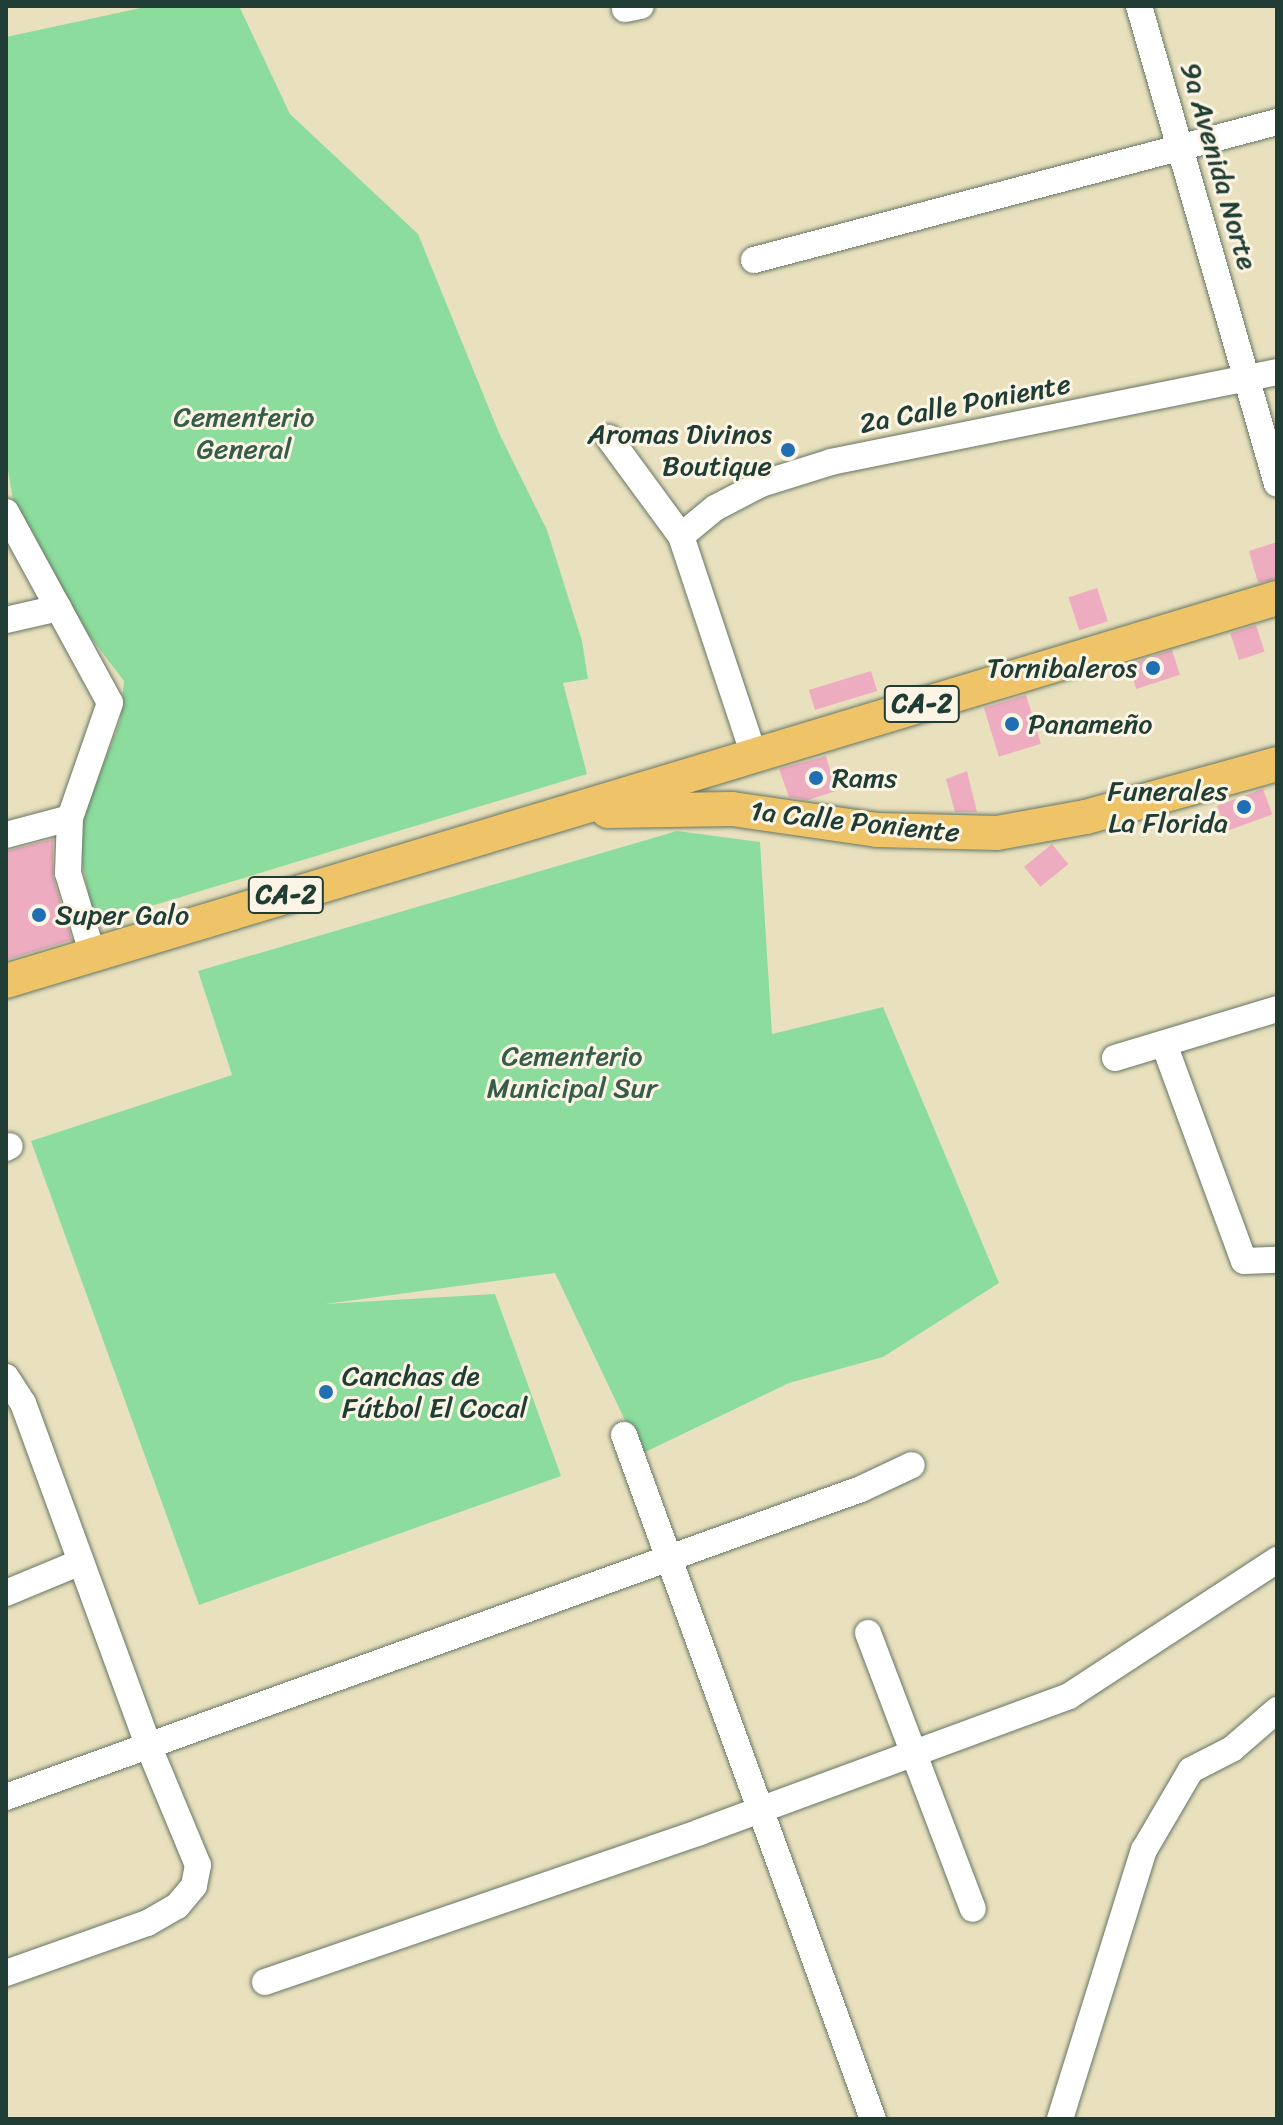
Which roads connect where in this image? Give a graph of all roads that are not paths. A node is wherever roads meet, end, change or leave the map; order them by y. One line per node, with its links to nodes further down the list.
1 (1139, 6): 3 (street, 9a Avenida Norte)
2 (1277, 122): 3 (street)
3 (1181, 149): 4 (street); 6 (street, 9a Avenida Norte)
4 (754, 260)
5 (1277, 372): 6 (street, 2a Calle Poniente)
6 (1247, 379): 8 (street, 9a Avenida Norte); 10 (street, 2a Calle Poniente)
7 (609, 438): 10 (street)
8 (1277, 483)
9 (6, 512): 12 (street)
10 (681, 536): 14 (street)
11 (1277, 598): 14 (main road, CA-2)
12 (59, 608): 13 (street); 18 (street)
13 (6, 620)
14 (746, 757): 16 (main road); 17 (main road, CA-2)
15 (1277, 764): 16 (main road, 1a Calle Poniente / CA-2)
16 (732, 809): 17 (main road, 1a Calle Poniente / CA-2)
17 (567, 812): 20 (main road, CA-2)
18 (70, 818): 19 (street); 20 (street)
19 (6, 835)
20 (93, 956): 21 (main road, CA-2)
21 (6, 981)
22 (1277, 1009): 23 (street)
23 (1164, 1044): 24 (street); 25 (street)
24 (1115, 1058)
25 (1277, 1260)
26 (6, 1377): 27 (street)
27 (15, 1406): 32 (street)
28 (624, 1435): 30 (street)
29 (912, 1465): 30 (street)
30 (667, 1556): 36 (street); 39 (street)
31 (1277, 1560): 37 (street)
32 (81, 1562): 33 (street); 36 (street)
33 (6, 1593)
34 (868, 1633): 37 (street)
35 (1277, 1710): 44 (street)
36 (148, 1745): 38 (street); 41 (street)
37 (914, 1754): 39 (street); 40 (street)
38 (6, 1797)
39 (757, 1811): 42 (street); 43 (street)
40 (973, 1909)
41 (6, 1973)
42 (265, 1982)
43 (873, 2119)
44 (1060, 2119)

